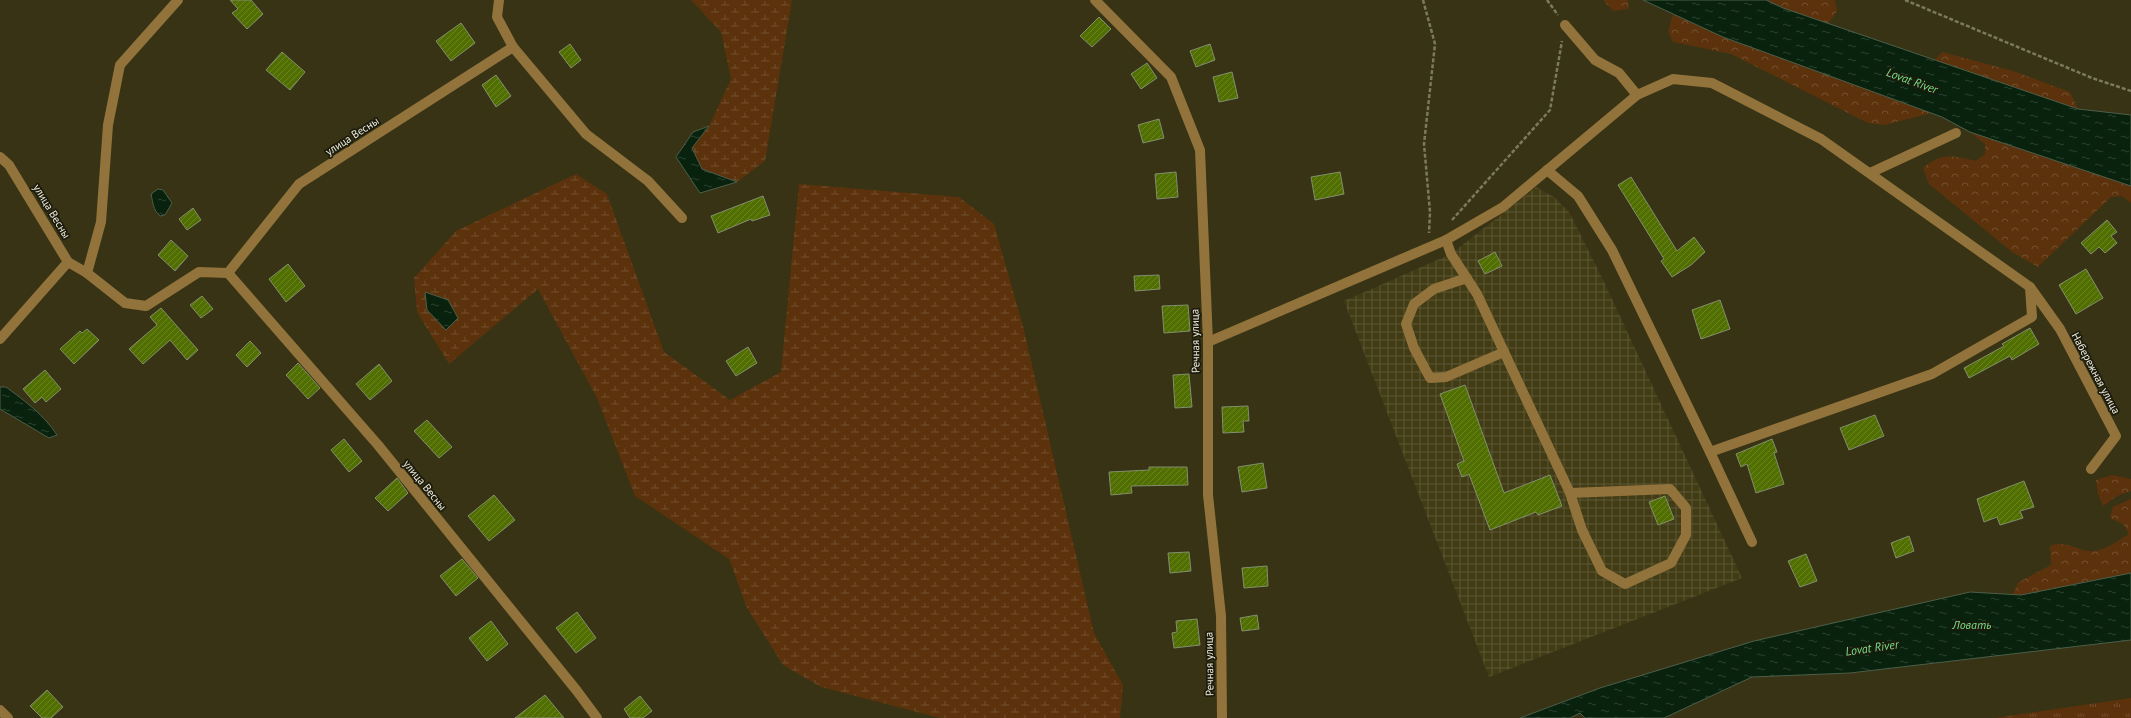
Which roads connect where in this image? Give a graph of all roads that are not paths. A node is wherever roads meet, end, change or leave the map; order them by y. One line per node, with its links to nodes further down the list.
1 (178, 0): 14 (street)
2 (499, 0): 5 (street)
3 (1095, 0): 19 (street, Речная улица)
4 (1565, 25): 6 (street)
5 (513, 47): 11 (street); 15 (street, улица Весны)
6 (1636, 95): 9 (street); 10 (street)
7 (1956, 133): 10 (street)
8 (0, 157): 13 (street, улица Весны)
9 (1547, 170): 12 (street); 21 (street)
10 (1870, 174): 17 (street)
11 (682, 218)
12 (1446, 240): 16 (street); 19 (street)
13 (68, 262): 14 (street, улица Весны); 18 (street)
14 (87, 273): 15 (street, улица Весны)
15 (228, 273): 27 (street, улица Весны)
16 (1467, 278): 20 (street); 20 (street)
17 (2030, 287): 21 (street); 22 (street, Набережная улица)
18 (0, 339)
19 (1208, 342): 28 (street, Речная улица)
20 (1504, 352): 23 (street)
21 (1710, 452): 24 (street)
22 (2091, 469)
23 (1570, 493): 23 (street)
24 (1752, 542)
25 (0, 710): 26 (street)
26 (8, 718)
27 (597, 718)
28 (1222, 718)

